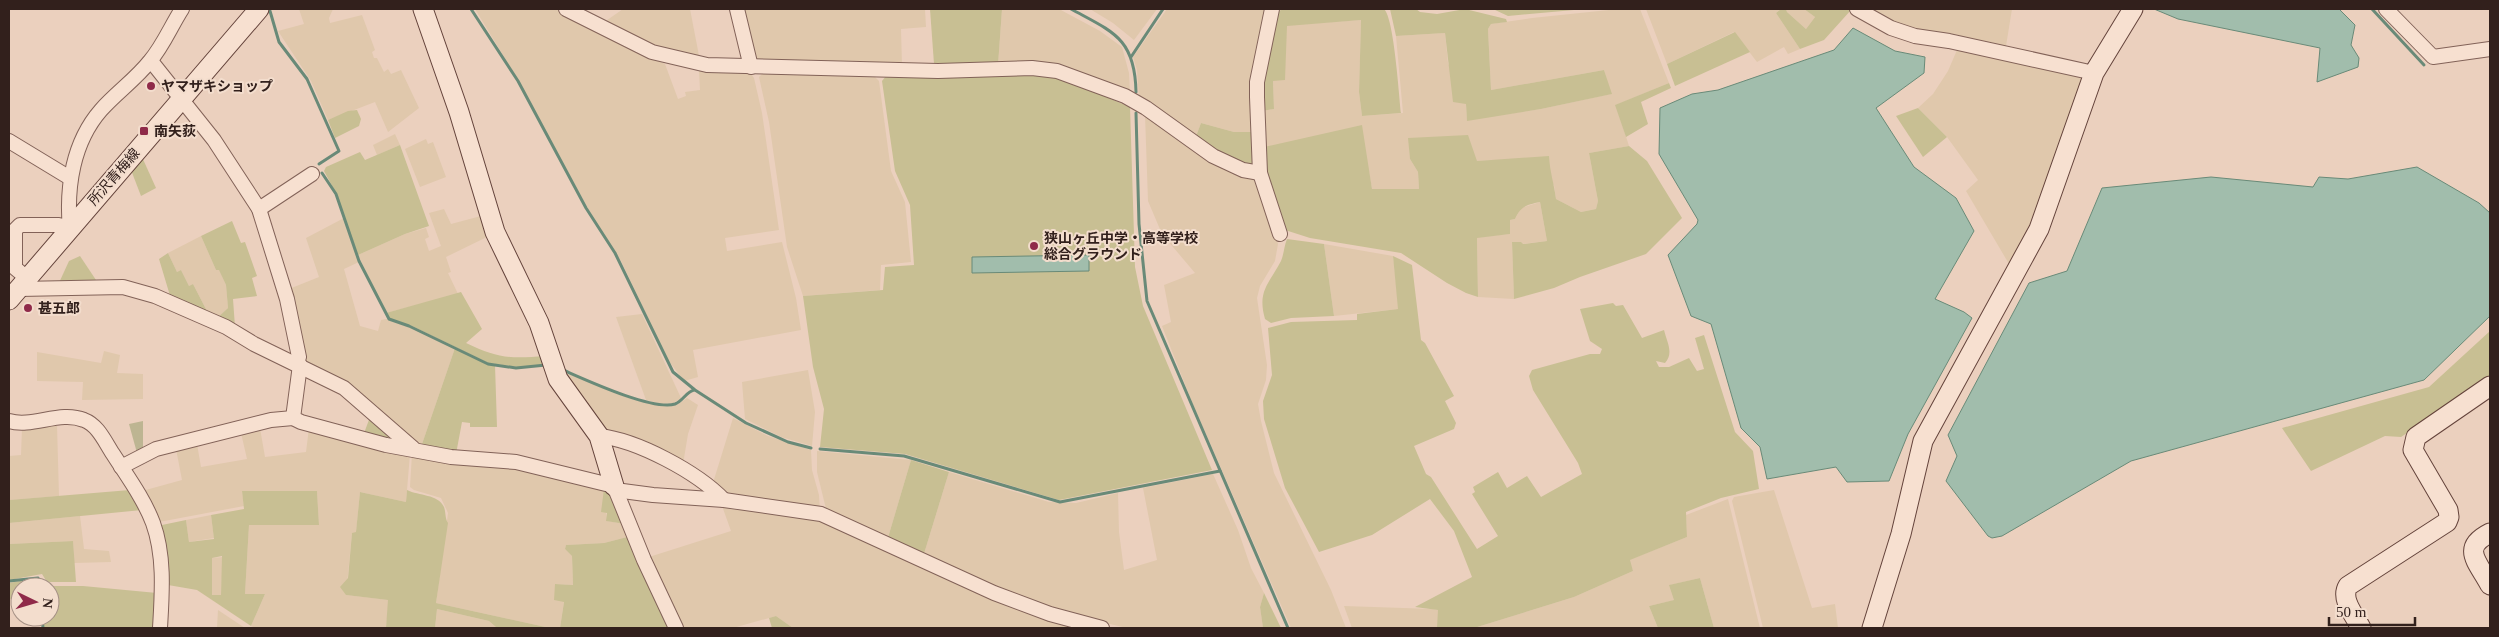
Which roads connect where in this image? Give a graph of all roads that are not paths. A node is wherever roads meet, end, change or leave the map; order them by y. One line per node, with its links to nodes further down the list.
1 (182, 9): 11 (street)
2 (259, 9): 14 (street, 所沢青梅線)
3 (422, 9): 27 (street)
4 (566, 9): 12 (street)
5 (737, 9): 12 (street)
6 (1272, 9): 16 (street)
7 (1857, 9): 13 (street)
8 (2133, 9): 13 (street)
9 (2386, 9): 10 (street)
10 (2490, 49)
11 (151, 61): 14 (street); 18 (street)
12 (751, 66): 16 (street)
13 (2094, 74): 37 (street)
14 (183, 99): 19 (street); 20 (street, 所沢青梅線)
15 (9, 141): 18 (street)
16 (1260, 173): 21 (street)
17 (312, 174): 19 (street)
18 (70, 178): 20 (street)
19 (259, 210): 23 (street)
20 (70, 228): 22 (street, 所沢青梅線); 22 (street)
21 (1280, 234)
22 (15, 291): 23 (street)
23 (298, 364): 25 (street); 28 (street)
24 (2490, 386): 38 (street)
25 (293, 418): 28 (street); 29 (street)
26 (9, 421): 29 (street)
27 (599, 436): 30 (street); 31 (street)
28 (414, 449): 30 (street)
29 (121, 467): 34 (street)
30 (615, 488): 31 (street); 35 (street)
31 (724, 500): 36 (street)
32 (2490, 533): 33 (street)
33 (2490, 585)
34 (160, 628)
35 (676, 628)
36 (1102, 628)
37 (1872, 628)
38 (2361, 628)

